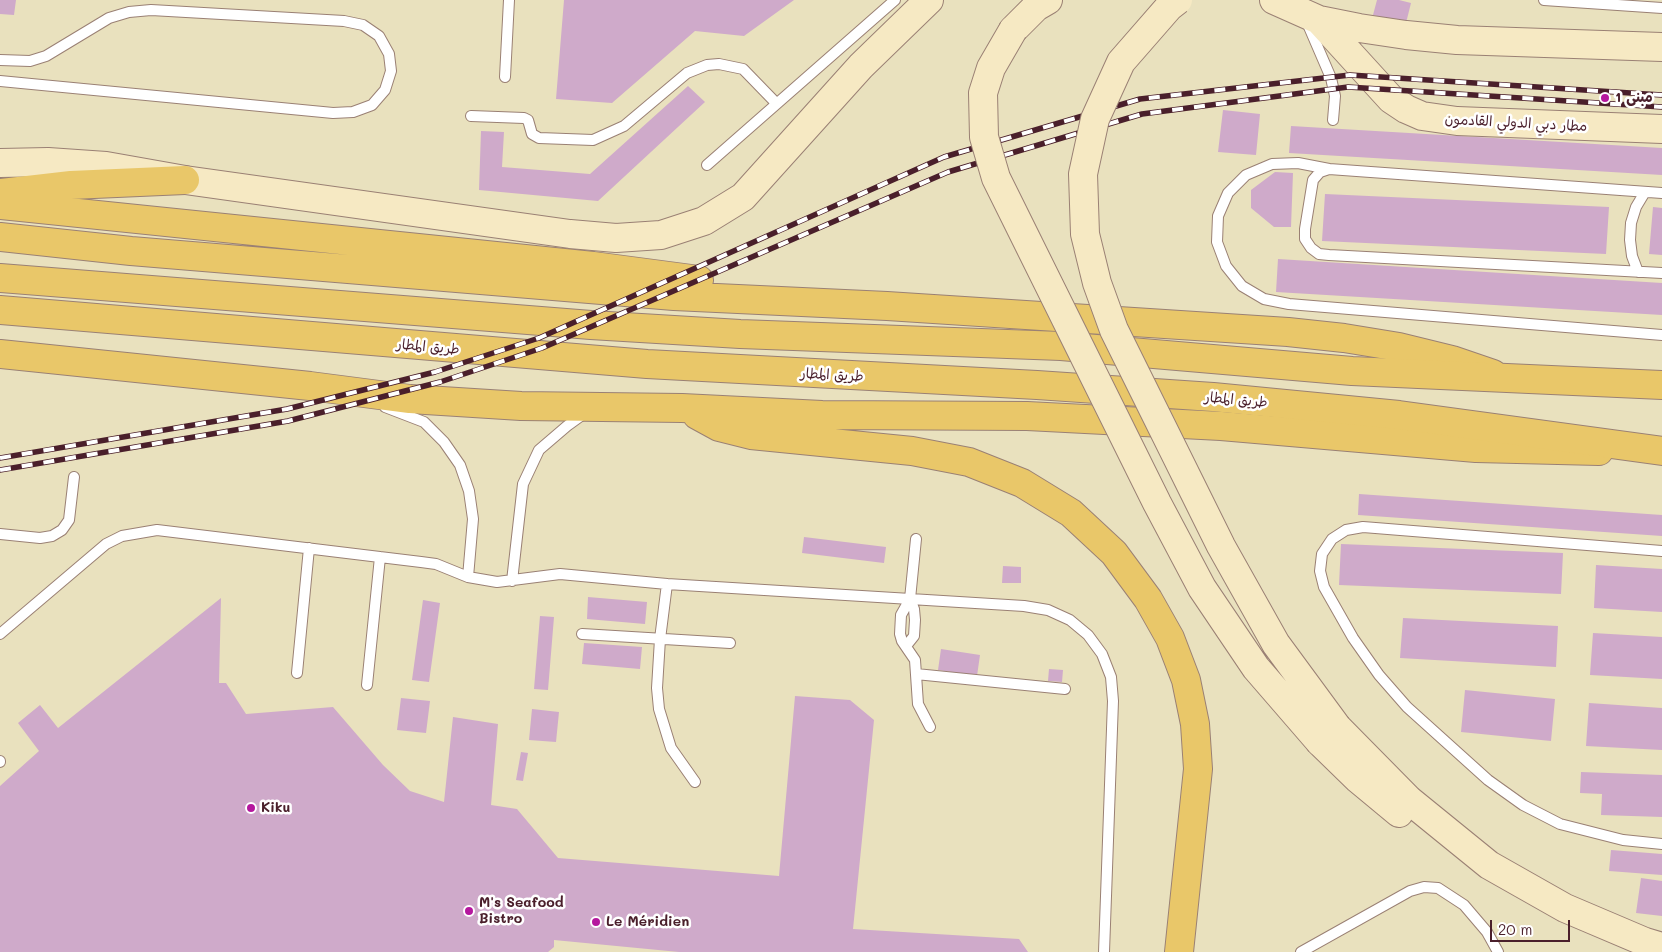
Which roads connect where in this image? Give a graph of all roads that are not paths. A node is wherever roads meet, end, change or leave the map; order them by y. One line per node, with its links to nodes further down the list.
1 (509, 0): 15 (lane)
2 (895, 0): 17 (lane)
3 (929, 0): 14 (main road)
4 (947, 0): 14 (main road)
5 (1048, 0): 63 (main road, bridge)
6 (1178, 0): 63 (main road, bridge)
7 (1274, 0): 11 (main road, مطار دبي الدولي القادمون)
8 (1544, 0): 9 (lane)
9 (1647, 4): 10 (lane)
10 (1662, 8)
11 (1311, 16): 12 (main road, مطار دبي الدولي القادمون); 19 (lane); 20 (main road, مطار دبي الدولي القادمون)
12 (1662, 47)
13 (0, 60): 16 (lane)
14 (862, 66): 24 (main road)
15 (505, 77)
16 (0, 81)
17 (776, 103): 18 (lane); 22 (lane)
18 (471, 116)
19 (1333, 120)
20 (1662, 129)
21 (0, 163): 24 (main road)
22 (707, 165)
23 (1329, 169): 25 (lane); 30 (lane); 35 (lane)
24 (186, 180): 27 (main road)
25 (1645, 192): 26 (lane); 30 (lane)
26 (1662, 193)
27 (0, 194)
28 (0, 205): 33 (main road)
29 (0, 237): 33 (main road)
30 (1638, 272): 31 (lane)
31 (1662, 273)
32 (0, 278): 37 (main road)
33 (826, 302): 37 (main road)
34 (0, 310): 42 (main road, طريق المطار)
35 (1662, 335)
36 (0, 354): 39 (main road)
37 (1504, 378): 38 (main road)
38 (1662, 385)
39 (310, 386): 40 (main road); 49 (lane)
40 (595, 407): 41 (main road); 50 (lane)
41 (682, 408): 42 (main road); 68 (main road)
42 (1657, 450)
43 (74, 477): 44 (lane)
44 (0, 534)
45 (916, 539): 52 (lane)
46 (309, 548): 48 (lane); 53 (lane); 58 (lane)
47 (1662, 551): 65 (lane)
48 (380, 556): 49 (lane); 60 (lane)
49 (468, 577): 50 (lane)
50 (512, 581): 51 (lane)
51 (667, 584): 52 (lane); 55 (lane)
52 (910, 599): 57 (lane); 57 (lane); 67 (lane)
53 (1, 632)
54 (582, 634): 55 (lane)
55 (660, 639): 56 (lane); 64 (lane)
56 (730, 643)
57 (906, 646): 59 (lane)
58 (297, 673)
59 (916, 674): 61 (lane); 62 (lane)
60 (367, 685)
61 (1065, 689)
62 (930, 727)
63 (1329, 734): 66 (main road)
64 (695, 782)
65 (1662, 844)
66 (1662, 947)
67 (1104, 952)
68 (1179, 952)
69 (1301, 952): 70 (lane)
70 (1498, 952)

